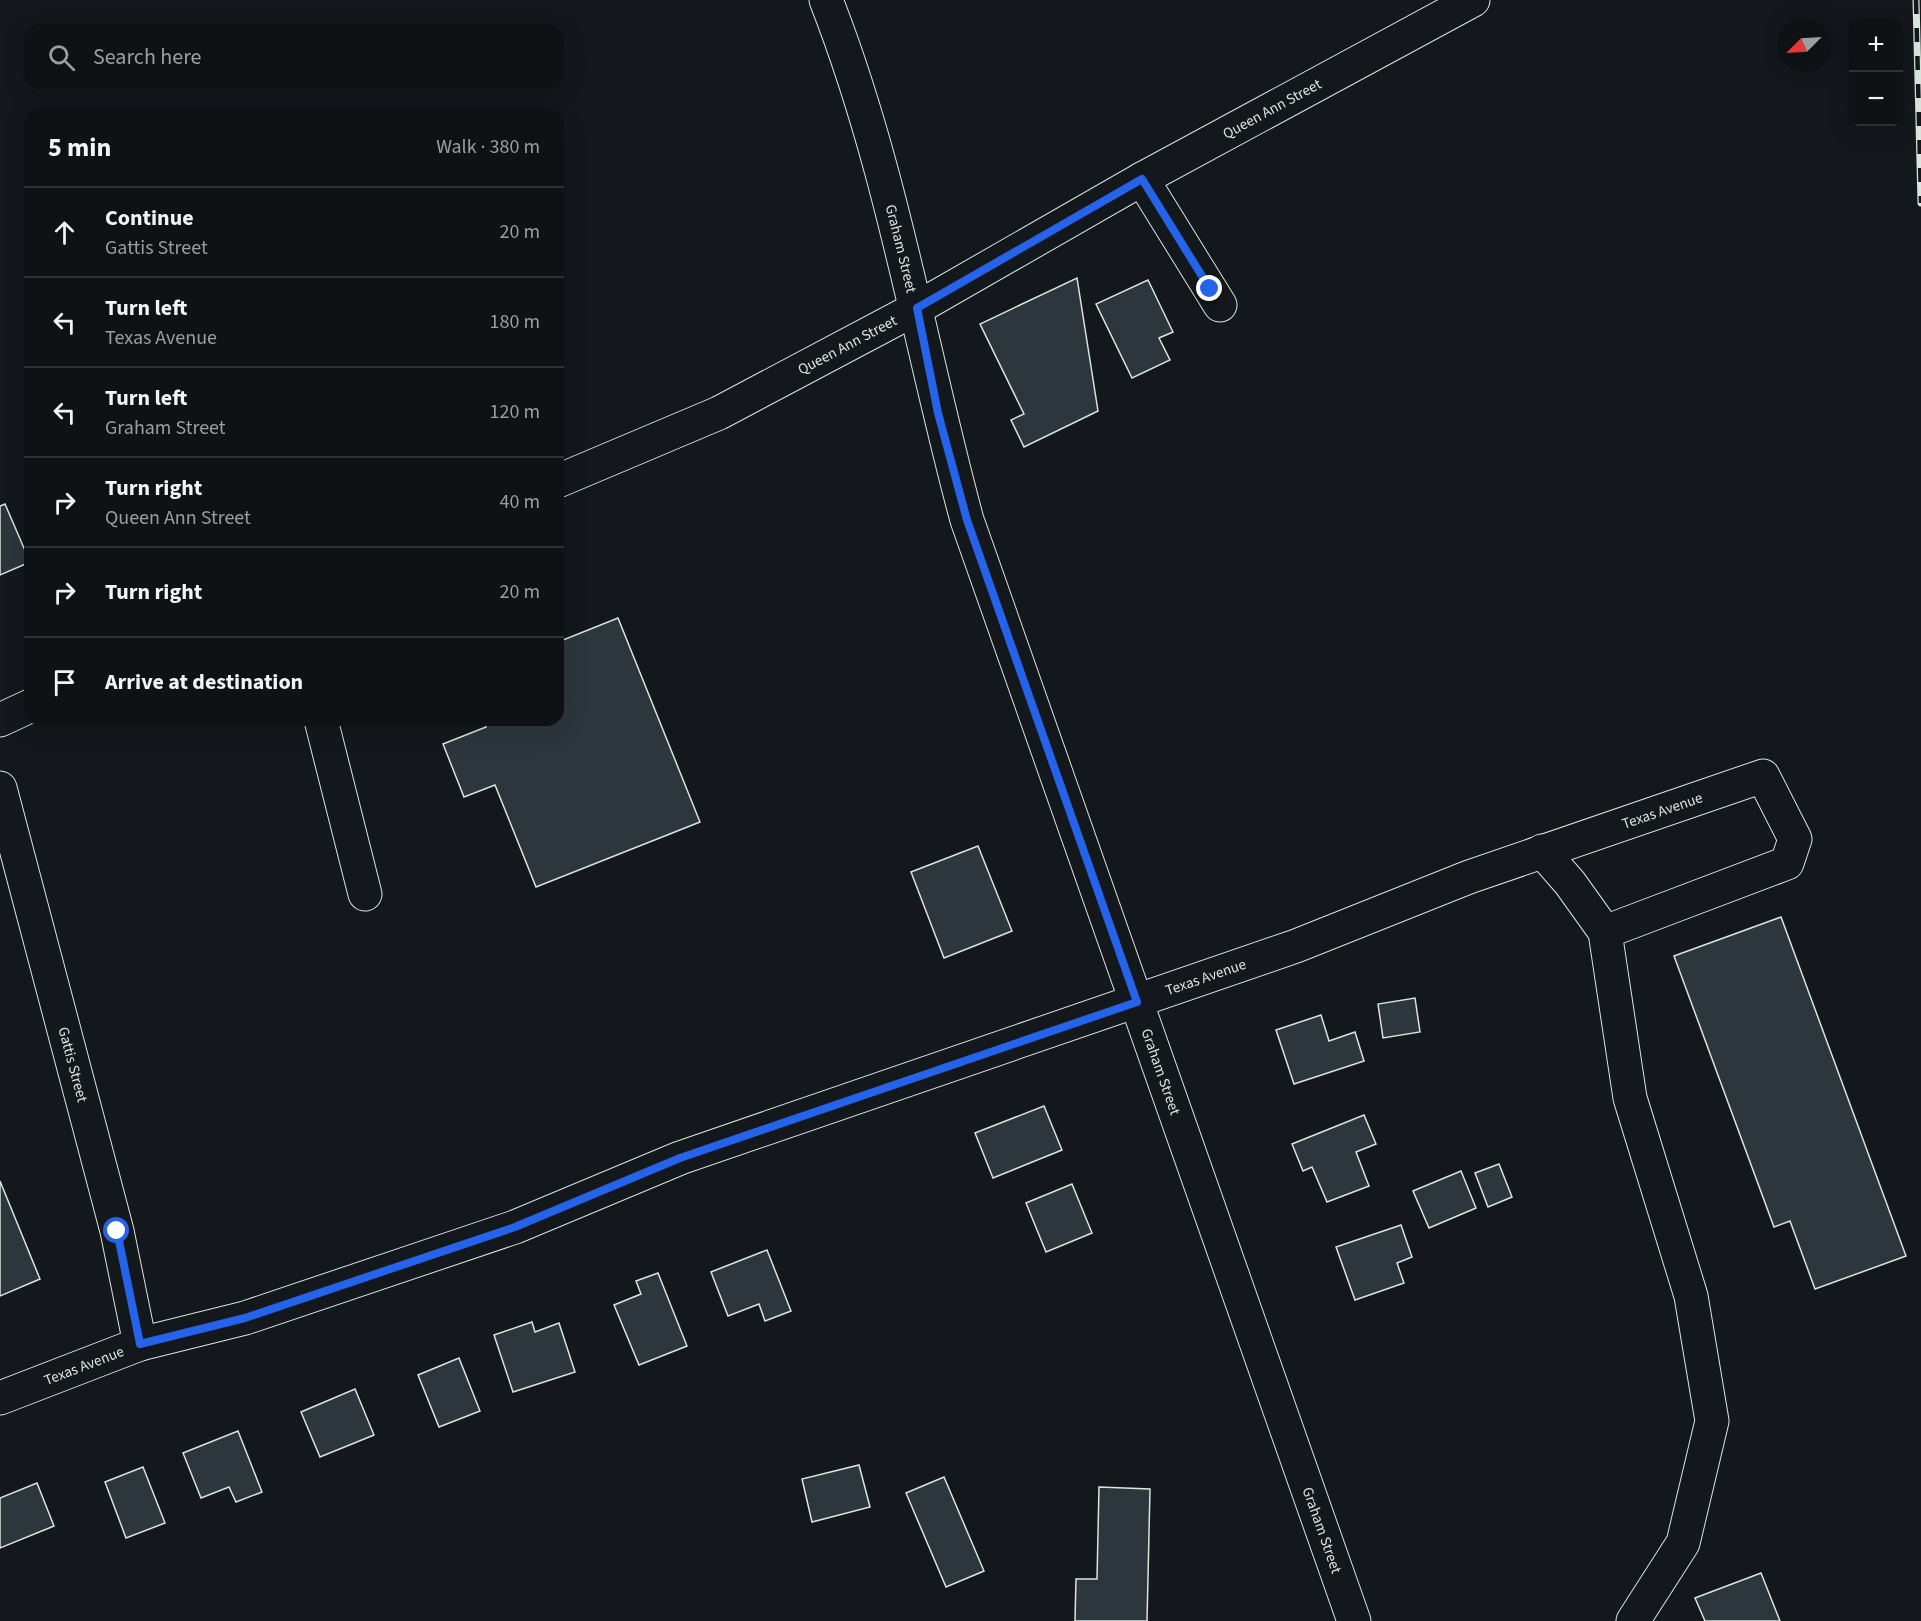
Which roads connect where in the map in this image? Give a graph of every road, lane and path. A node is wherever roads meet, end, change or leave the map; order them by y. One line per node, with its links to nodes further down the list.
1 (826, 0): 5 (street, Graham Street)
2 (1473, 0): 3 (street, Queen Ann Street)
3 (1142, 179): 4 (street); 5 (street, Queen Ann Street)
4 (1220, 305)
5 (917, 308): 6 (street, Queen Ann Street); 14 (street, Graham Street)
6 (564, 478)
7 (24, 709): 8 (street)
8 (0, 720)
9 (323, 726): 12 (street)
10 (0, 788): 15 (street, Gattis Street)
11 (1542, 851): 13 (street); 13 (street, Texas Avenue); 14 (street, Texas Avenue)
12 (365, 894)
13 (1605, 932): 18 (street)
14 (1137, 1002): 15 (street, Texas Avenue); 17 (street, Graham Street)
15 (140, 1344): 16 (street, Texas Avenue)
16 (0, 1398)
17 (1354, 1621)
18 (1633, 1621)

